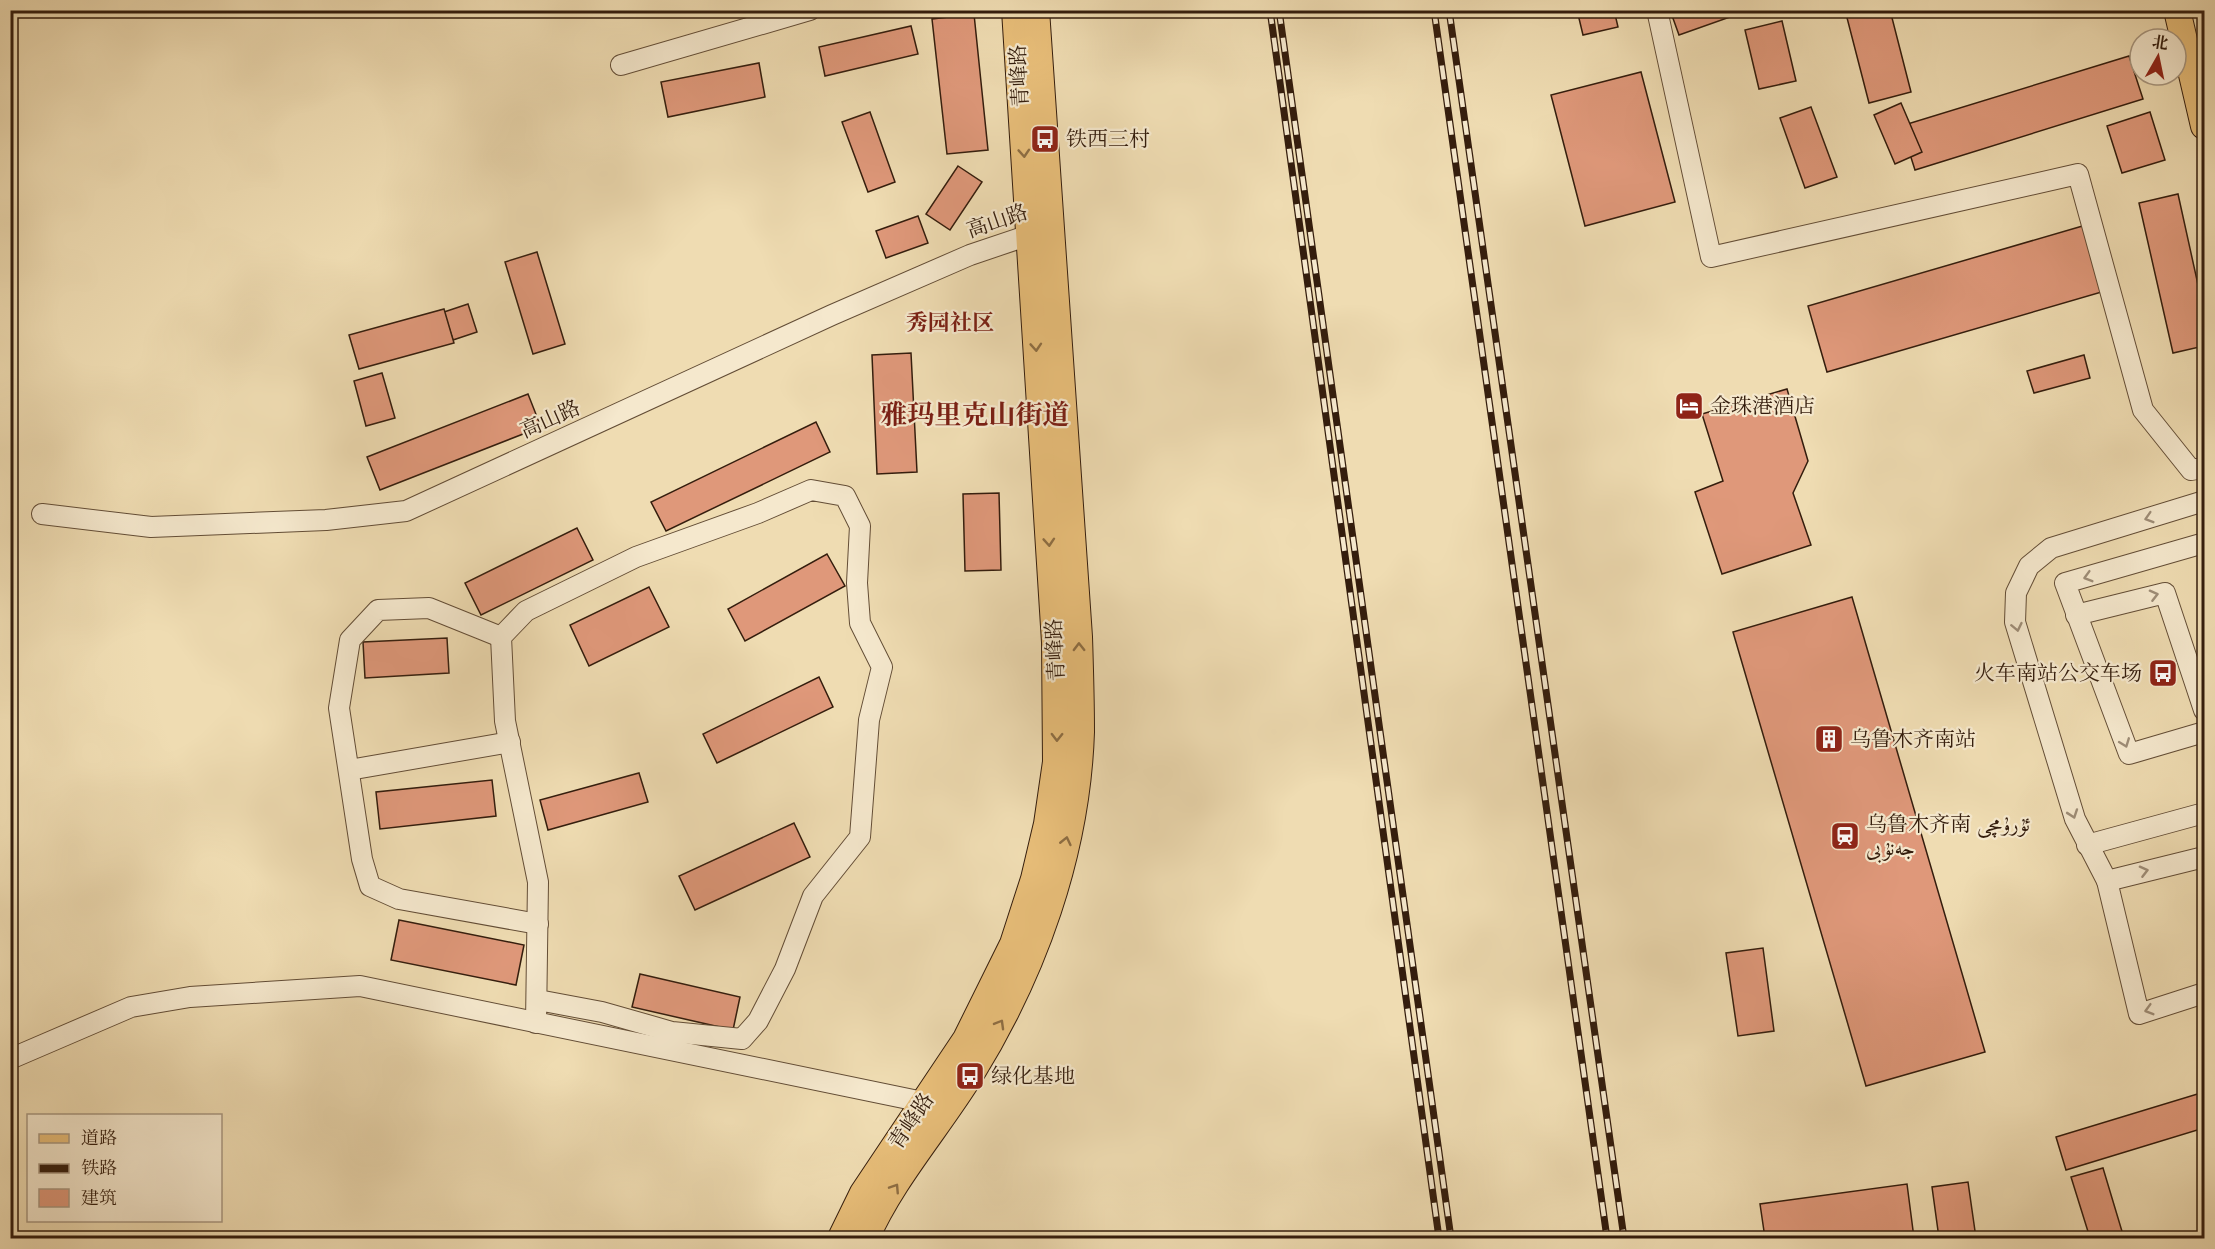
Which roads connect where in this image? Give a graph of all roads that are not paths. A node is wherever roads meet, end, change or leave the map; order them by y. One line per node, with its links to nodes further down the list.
1 (810, 10): 6 (street)
2 (1015, 10): 9 (main road, 青峰路, one-way to 9)
3 (1036, 10): 9 (main road, 青峰路)
4 (1657, 10): 10 (street)
5 (2177, 10): 7 (main road)
6 (621, 64)
7 (2200, 98): 8 (main road)
8 (2205, 126)
9 (1040, 232): 12 (street, 高山路); 29 (main road, 青峰路, one-way to 29); 31 (main road, 青峰路, one-way to 9)
10 (2205, 468)
11 (2205, 501): 21 (street, one-way to 21)
12 (42, 514)
13 (2205, 543): 14 (street, one-way to 14)
14 (2076, 615): 16 (street, one-way to 16); 17 (street, one-way to 17)
15 (501, 637): 18 (street); 19 (street); 26 (street)
16 (2205, 711)
17 (2205, 732)
18 (510, 742): 19 (street); 24 (street)
19 (348, 770): 24 (street)
20 (2205, 813): 21 (street)
21 (2087, 845): 23 (street)
22 (2205, 857): 23 (street, one-way to 22)
23 (2107, 881): 25 (street, one-way to 23)
24 (538, 924): 26 (street)
25 (2205, 993)
26 (538, 1000): 27 (street)
27 (536, 1023): 28 (street); 29 (street)
28 (10, 1059)
29 (924, 1102): 30 (main road, 青峰路)
30 (841, 1239)
31 (866, 1239)

